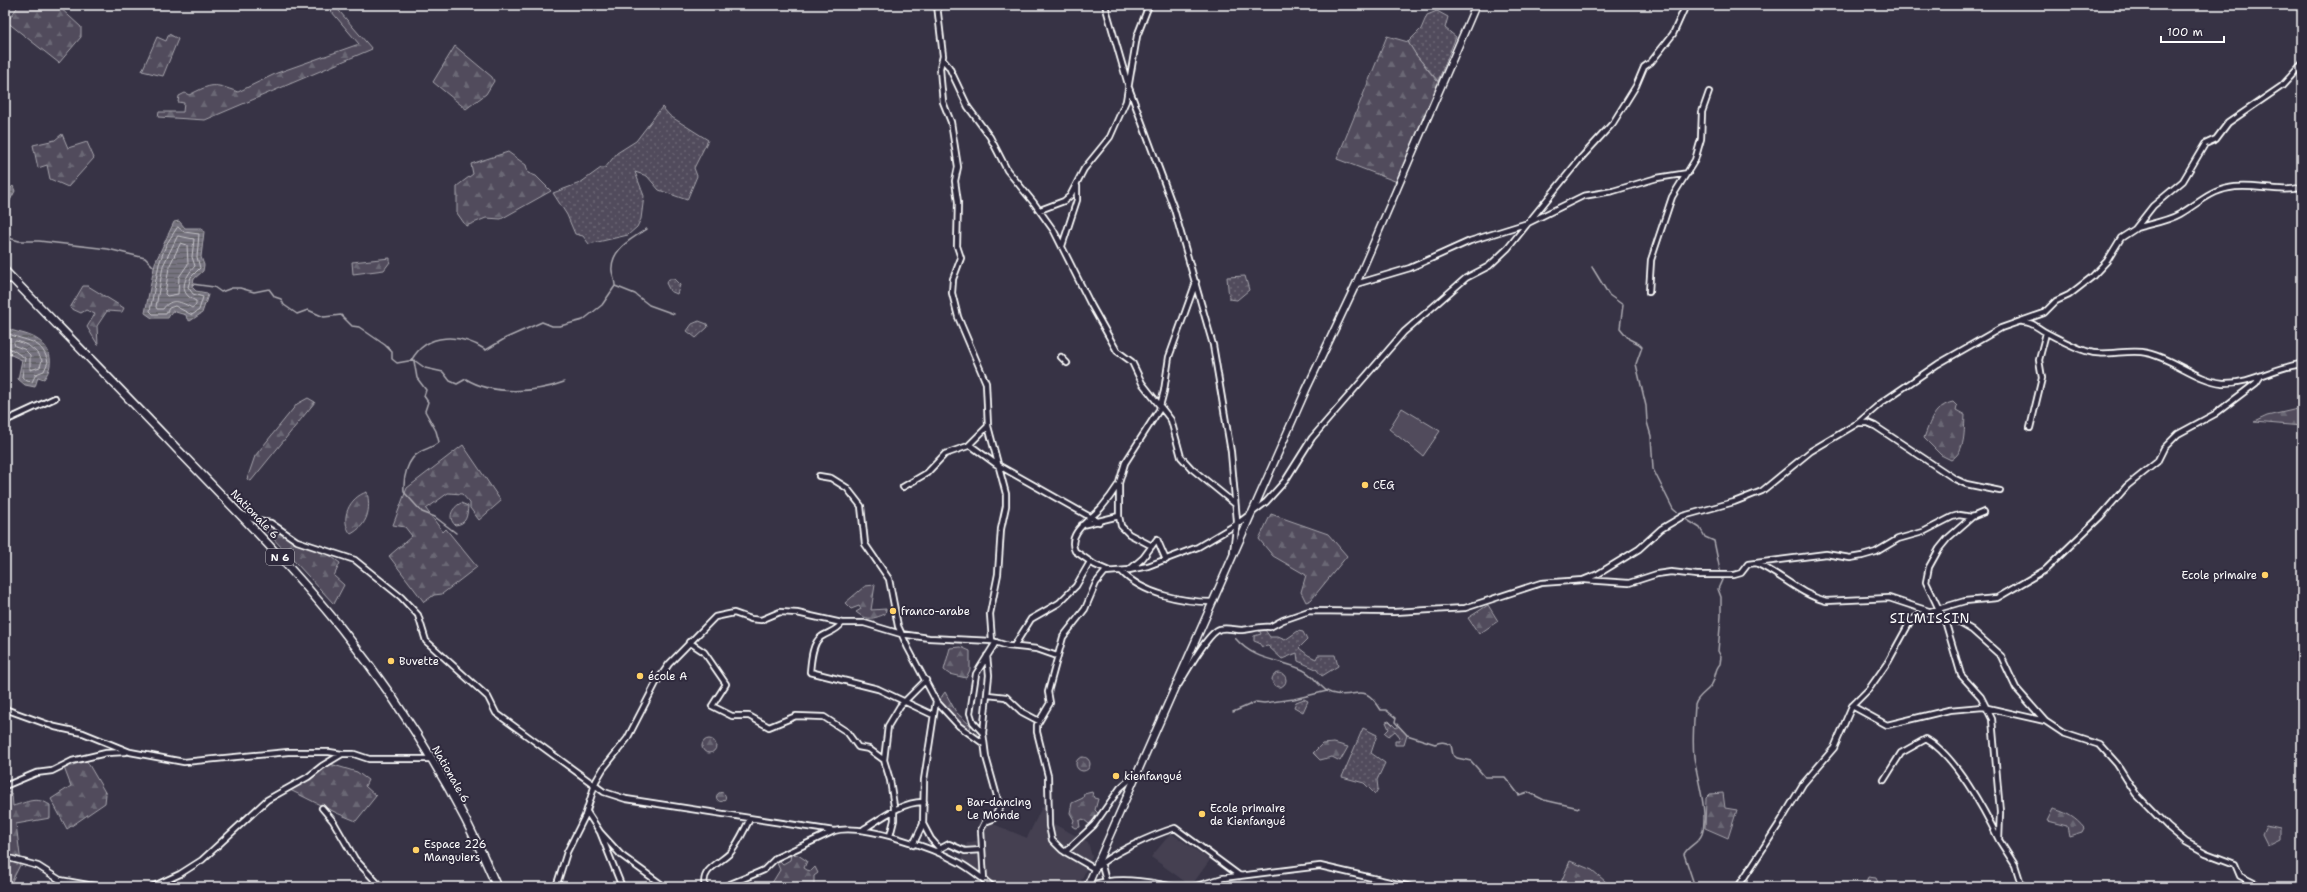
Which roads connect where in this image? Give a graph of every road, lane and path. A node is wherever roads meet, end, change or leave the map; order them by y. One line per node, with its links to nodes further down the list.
1 (937, 5): 6 (street)
2 (1105, 5): 8 (street)
3 (1149, 5): 8 (street)
4 (1476, 5): 21 (main road)
5 (1686, 5): 14 (street)
6 (943, 60): 13 (street); 33 (street)
7 (2302, 64): 15 (street)
8 (1129, 88): 11 (street); 20 (street)
9 (1708, 92): 10 (street)
10 (1688, 173): 14 (street); 22 (street)
11 (1077, 184): 13 (street); 16 (street)
12 (2302, 187): 15 (street)
13 (1040, 210): 16 (street)
14 (1528, 223): 21 (street); 45 (street)
15 (2135, 229): 23 (street)
16 (1062, 246): 30 (street)
17 (5, 271): 19 (main road, Nationale 6 / N 6)
18 (5, 280): 19 (street)
19 (14, 280): 42 (main road, Nationale 6 / N 6)
20 (1196, 282): 30 (street); 41 (street)
21 (1356, 284): 45 (main road)
22 (1649, 292)
23 (2017, 323): 24 (street); 32 (street)
24 (2046, 333): 28 (street); 34 (street)
25 (1060, 357): 26 (street)
26 (1067, 362)
27 (2302, 364): 28 (street)
28 (2260, 377): 62 (street)
29 (55, 398): 31 (street)
30 (1160, 405): 38 (street); 41 (street)
31 (5, 421)
32 (1858, 423): 40 (street); 60 (street)
33 (988, 426): 35 (street); 36 (street)
34 (2030, 428)
35 (970, 445): 36 (street); 39 (street)
36 (996, 464): 43 (street); 67 (street)
37 (819, 476): 66 (street)
38 (1119, 483): 46 (street); 48 (street)
39 (903, 487)
40 (2000, 490)
41 (1236, 504): 51 (street)
42 (236, 511): 87 (main road, Nationale 6 / N 6); 92 (street)
43 (1083, 512): 48 (street); 50 (street)
44 (1984, 512): 47 (street)
45 (1252, 513): 51 (street); 54 (main road)
46 (1119, 516): 49 (street); 52 (street)
47 (1972, 517): 56 (street); 62 (street)
48 (1091, 518): 49 (street); 50 (street)
49 (1099, 522): 50 (street)
50 (1084, 524): 55 (street)
51 (1237, 524): 53 (street); 54 (street)
52 (1152, 546): 53 (street); 57 (street)
53 (1166, 560): 57 (street)
54 (1231, 561): 61 (main road)
55 (1090, 562): 58 (street); 69 (street)
56 (1756, 563): 60 (street); 63 (street)
57 (1129, 570): 59 (street)
58 (1109, 571): 59 (street); 71 (street)
59 (1122, 572): 61 (street)
60 (1583, 580): 74 (street)
61 (1212, 602): 74 (main road)
62 (1939, 608): 63 (street); 64 (street)
63 (1930, 612): 64 (street); 77 (street)
64 (1942, 616): 78 (street); 82 (street)
65 (842, 623): 66 (street); 68 (street); 76 (street)
66 (901, 634): 67 (street); 72 (street)
67 (994, 641): 69 (street); 70 (street)
68 (689, 642): 88 (street); 92 (street)
69 (1014, 646): 71 (street)
70 (987, 656): 73 (street); 83 (street)
71 (1057, 656): 81 (street)
72 (926, 680): 75 (street); 76 (street)
73 (988, 695): 81 (street); 83 (street)
74 (1170, 697): 89 (main road)
75 (936, 700): 80 (street); 84 (street)
76 (905, 702): 80 (street); 88 (street)
77 (1852, 706): 78 (street); 136 (street)
78 (1986, 707): 82 (street); 103 (street)
79 (5, 709): 85 (street)
80 (933, 715): 93 (street)
81 (1039, 721): 107 (street)
82 (2045, 721): 138 (street)
83 (983, 733): 84 (street)
84 (984, 744): 106 (street)
85 (130, 752): 86 (street); 91 (street)
86 (342, 754): 87 (street); 122 (street)
87 (430, 759): 124 (main road, Nationale 6 / N 6)
88 (884, 760): 95 (street)
89 (1135, 775): 107 (street); 108 (main road)
90 (1884, 780): 103 (street)
91 (5, 786)
92 (596, 786): 96 (street); 97 (street)
93 (924, 802): 95 (street); 98 (street)
94 (322, 808): 123 (street)
95 (894, 811): 99 (street); 102 (street)
96 (587, 812): 100 (street); 125 (street)
97 (750, 819): 101 (street); 128 (street)
98 (923, 824): 104 (street); 105 (street)
99 (864, 829): 101 (street); 102 (street)
100 (600, 832): 126 (street); 127 (street)
101 (834, 832): 129 (street)
102 (890, 836): 104 (street)
103 (1999, 840): 137 (street)
104 (913, 845): 105 (street)
105 (938, 850): 106 (street); 113 (street)
106 (982, 850): 113 (street)
107 (1065, 852): 111 (street)
108 (1101, 856): 110 (street); 111 (main road)
109 (5, 857): 117 (street)
110 (1101, 863): 111 (street); 112 (street); 114 (street)
111 (1095, 869): 119 (main road)
112 (1240, 876): 134 (street); 135 (street)
113 (984, 880): 118 (street)
114 (1106, 881): 115 (street); 119 (street); 130 (street)
115 (1126, 881): 116 (street); 131 (street)
116 (1162, 884): 132 (street); 133 (street)
117 (88, 885): 120 (street); 121 (street)
118 (990, 886)
119 (1087, 886)
120 (78, 887)
121 (103, 887)
122 (152, 887)
123 (381, 887)
124 (497, 887)
125 (556, 887)
126 (622, 887)
127 (664, 887)
128 (705, 887)
129 (723, 887)
130 (1112, 887)
131 (1125, 887)
132 (1157, 887)
133 (1174, 887)
134 (1193, 887)
135 (1411, 887)
136 (1738, 887)
137 (2022, 887)
138 (2262, 887)

